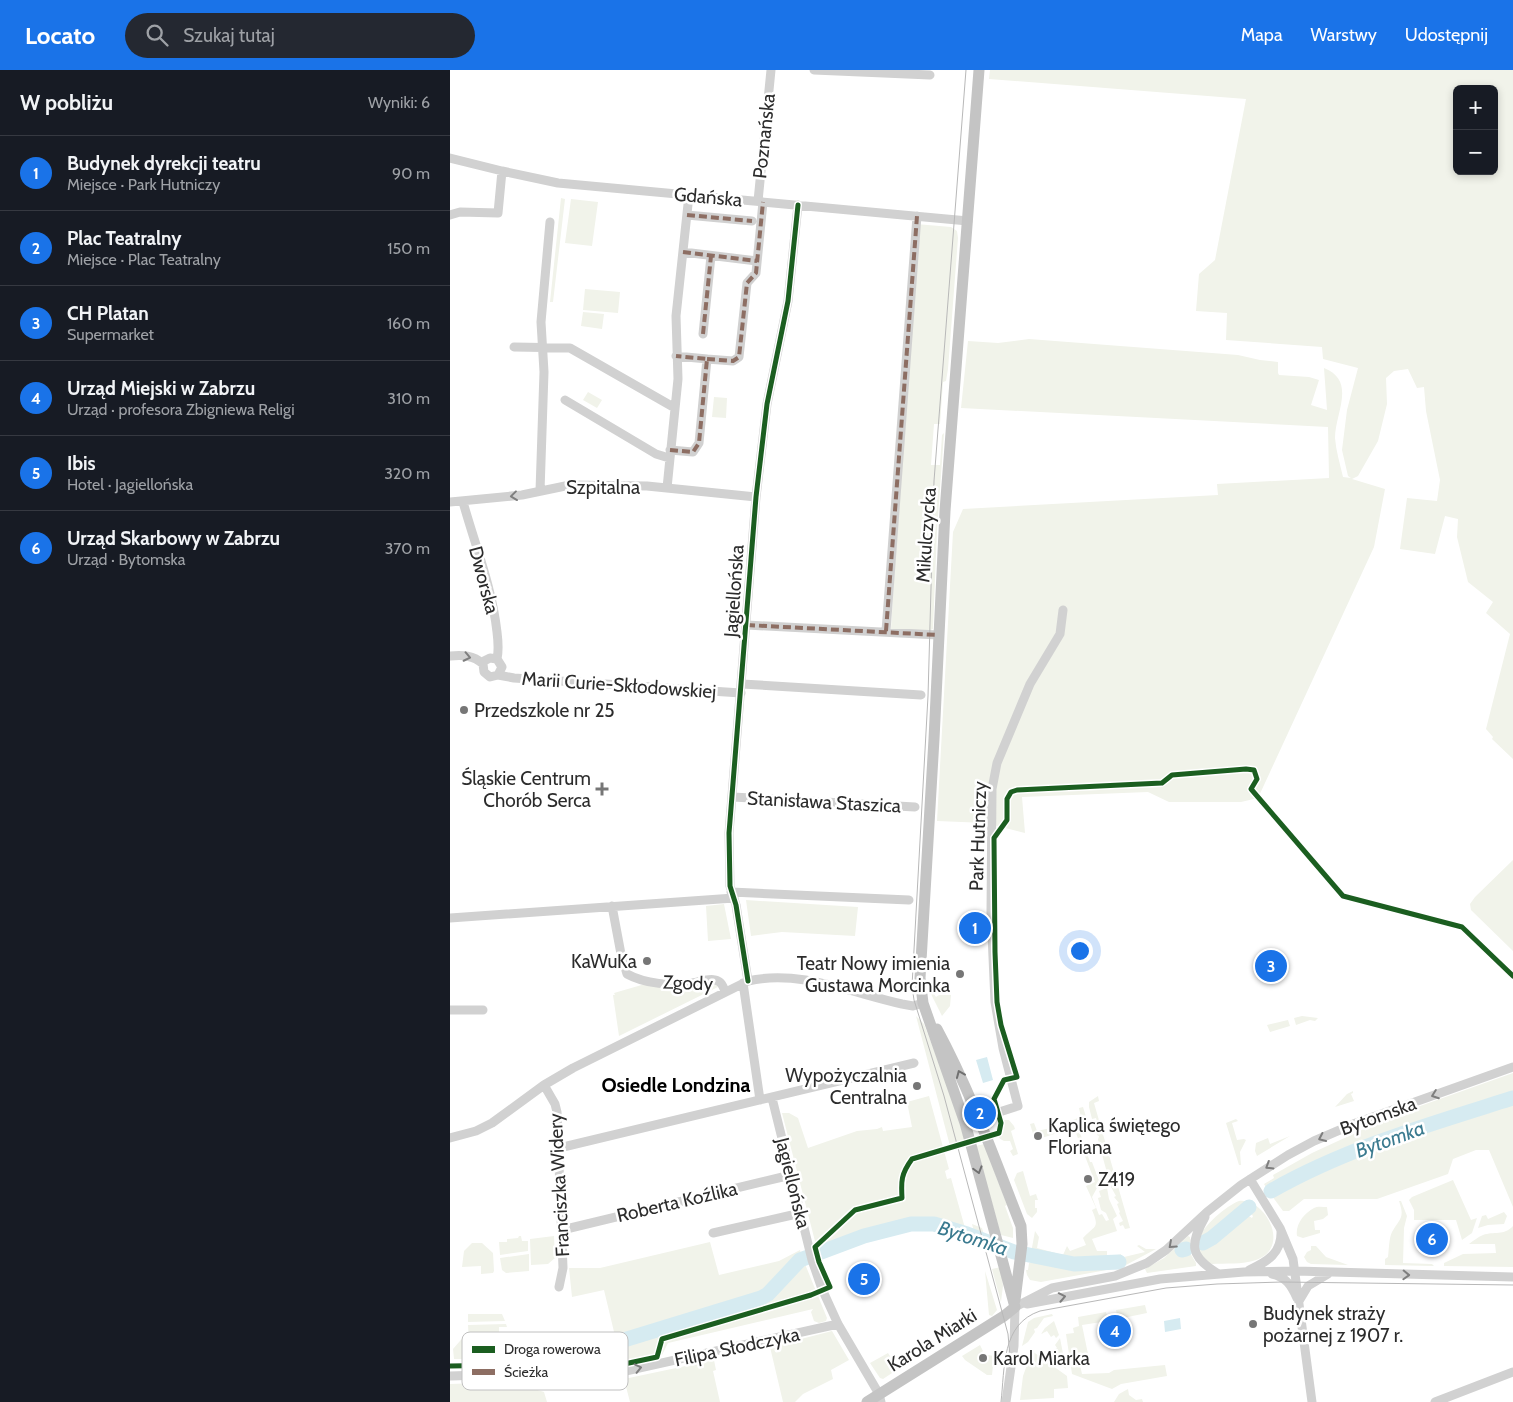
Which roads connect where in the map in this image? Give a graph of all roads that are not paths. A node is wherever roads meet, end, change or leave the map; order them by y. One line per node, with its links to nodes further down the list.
1 (771, 70): 8 (street, Poznańska)
2 (814, 70): 4 (street)
3 (979, 70): 14 (main road, Mikulczycka)
4 (930, 75)
5 (450, 158): 6 (street, Gdańska)
6 (502, 172): 7 (street, Gdańska); 10 (street)
7 (689, 195): 8 (street, Gdańska); 11 (street)
8 (761, 201): 9 (street, Gdańska); 18 (street, Poznańska)
9 (798, 205): 12 (street, Gdańska); 29 (street, Jagiellońska)
10 (450, 215)
11 (687, 216): 13 (street); 16 (street)
12 (917, 216): 14 (street, Gdańska); 34 (street)
13 (752, 221)
14 (968, 221): 35 (main road, Mikulczycka)
15 (550, 222): 21 (street)
16 (683, 252): 17 (street); 22 (street)
17 (711, 256): 18 (street); 19 (street)
18 (757, 261): 23 (street, Poznańska)
19 (703, 334)
20 (514, 347): 21 (street)
21 (543, 348): 25 (street); 28 (street)
22 (676, 356): 23 (street); 25 (street)
23 (707, 359): 26 (street)
24 (565, 400): 26 (street)
25 (675, 408): 26 (street)
26 (670, 454): 27 (street)
27 (667, 488): 28 (street, Szpitalna); 29 (street, Szpitalna)
28 (540, 491): 31 (street, Szpitalna, one-way to 31)
29 (756, 497): 33 (street, Jagiellońska)
30 (450, 502): 31 (street, Szpitalna)
31 (463, 502): 37 (street, Dworska)
32 (1063, 610): 58 (street, Park Hutniczy)
33 (746, 625): 34 (street); 40 (street, Jagiellońska)
34 (886, 631): 35 (street)
35 (938, 635): 50 (main road, Mikulczycka)
36 (450, 656): 38 (street, Marii Curie-Skłodowskiej, one-way to 38)
37 (497, 658): 38 (street, Marii Curie-Skłodowskiej); 39 (street, Marii Curie-Skłodowskiej)
38 (482, 664): 39 (street, Marii Curie-Skłodowskiej)
39 (498, 675): 40 (street, Marii Curie-Skłodowskiej)
40 (742, 689): 41 (street, Marii Curie-Skłodowskiej); 42 (street, Jagiellońska)
41 (921, 695)
42 (733, 797): 43 (street, Stanisława Staszica); 44 (street, Jagiellońska)
43 (915, 807)
44 (733, 895): 45 (street); 46 (street); 48 (street, Jagiellońska)
45 (909, 900)
46 (612, 906): 47 (street); 49 (street, Zgody)
47 (450, 918)
48 (745, 982): 49 (street); 50 (street); 57 (street, Jagiellońska)
49 (725, 992): 55 (street)
50 (923, 1003): 58 (main road, one-way to 50); 59 (main road)
51 (450, 1010): 52 (street)
52 (483, 1010)
53 (914, 1063): 56 (street)
54 (1513, 1067): 63 (street, Bytomska, one-way to 63)
55 (544, 1085): 60 (street); 61 (street, Franciszka Widery)
56 (772, 1098): 57 (street); 62 (street, Jagiellońska)
57 (760, 1100): 61 (street)
58 (979, 1119): 59 (street); 76 (main road)
59 (965, 1123): 76 (main road, one-way to 76)
60 (450, 1138)
61 (559, 1148): 67 (street, Franciszka Widery)
62 (791, 1175): 64 (street, Jagiellońska); 67 (street, Roberta Koźlika)
63 (1250, 1179): 65 (street, Bytomska); 66 (street)
64 (801, 1212): 68 (street); 77 (street, Jagiellońska)
65 (1207, 1212): 72 (street, Bytomska); 76 (street, one-way to 76)
66 (1280, 1228): 69 (street); 70 (street)
67 (562, 1230): 74 (street, Franciszka Widery)
68 (713, 1233)
69 (1296, 1271): 70 (street); 71 (street); 75 (street)
70 (1244, 1272): 72 (street); 75 (street)
71 (1331, 1272): 73 (street, one-way to 73); 75 (street)
72 (1217, 1273): 76 (street, one-way to 72)
73 (1513, 1277)
74 (559, 1287)
75 (1299, 1301): 83 (street)
76 (1014, 1307): 80 (main road, Karola Miarki); 82 (street)
77 (838, 1324): 78 (street, Filipa Słodczyka, one-way to 77); 80 (street, Jagiellońska)
78 (628, 1370)
79 (1513, 1372): 84 (street)
80 (880, 1398): 81 (main road, Karola Miarki)
81 (867, 1402)
82 (1006, 1402)
83 (1312, 1402)
84 (1435, 1402)

